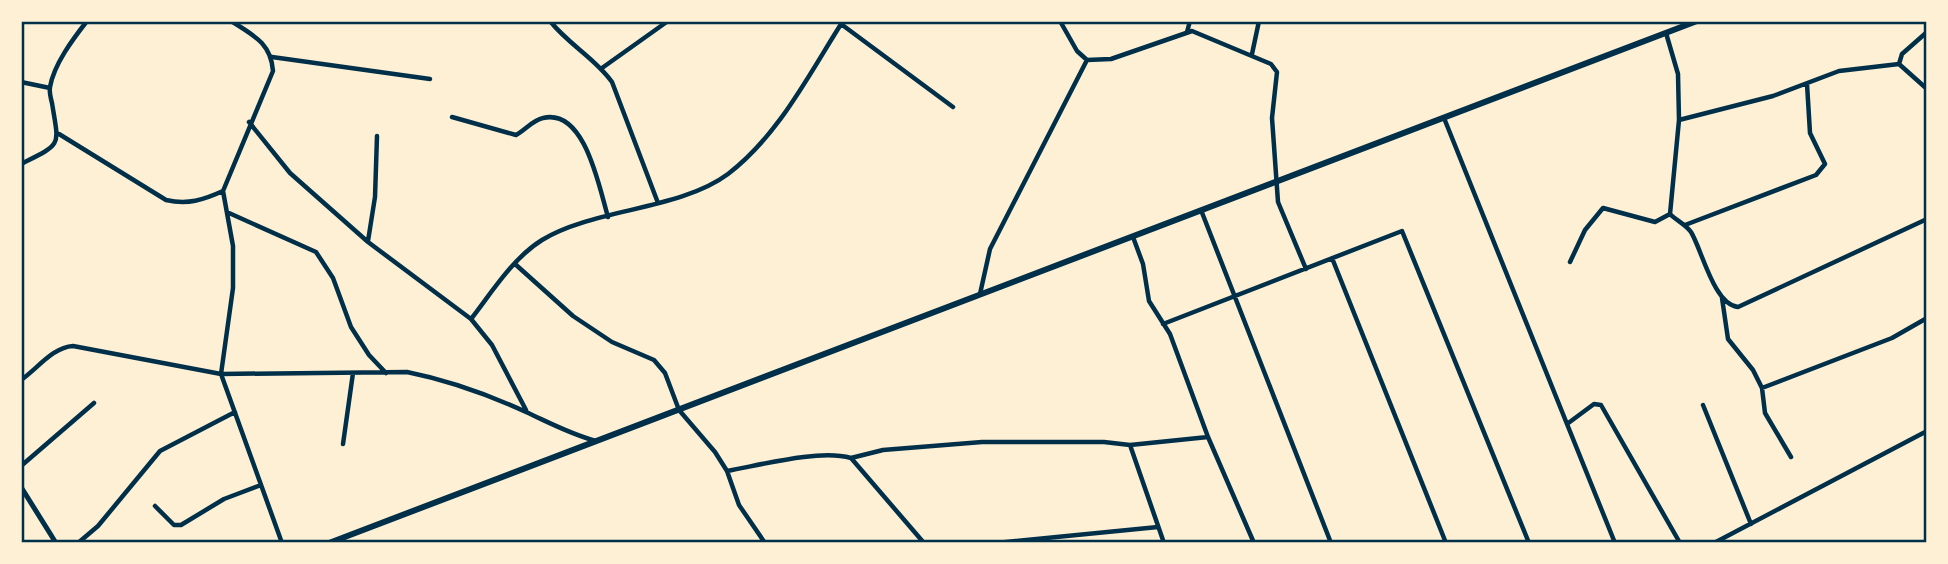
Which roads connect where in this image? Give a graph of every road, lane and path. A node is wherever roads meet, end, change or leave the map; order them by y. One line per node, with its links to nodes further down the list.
1 (87, 21): 21 (street)
2 (232, 21): 14 (street)
3 (550, 21): 17 (street)
4 (668, 21): 17 (street)
5 (1060, 21): 15 (street)
6 (1190, 21): 11 (street)
7 (1259, 21): 13 (street)
8 (1697, 21): 12 (main road)
9 (842, 22): 23 (street); 33 (street)
10 (1927, 32): 16 (street)
11 (1187, 33): 13 (street); 15 (street)
12 (1666, 33): 25 (main road); 26 (street)
13 (1252, 54): 31 (street)
14 (272, 57): 18 (street); 27 (street)
15 (1087, 60): 46 (street)
16 (1899, 64): 20 (street); 22 (street)
17 (602, 68): 33 (street)
18 (430, 79)
19 (21, 82): 21 (street)
20 (1807, 84): 26 (street); 39 (street)
21 (50, 88): 28 (street)
22 (1927, 89)
23 (953, 107)
24 (452, 117): 37 (street)
25 (1444, 118): 31 (main road); 62 (street)
26 (1679, 120): 36 (street)
27 (249, 122): 32 (street); 41 (street)
28 (59, 134): 30 (street); 32 (street)
29 (377, 136): 41 (street)
30 (21, 164)
31 (1274, 181): 34 (main road); 45 (street)
32 (223, 191): 35 (street)
33 (658, 203): 37 (street)
34 (1200, 210): 40 (main road); 47 (street)
35 (229, 213): 53 (street); 54 (street)
36 (1670, 214): 39 (street); 43 (street)
37 (608, 217): 44 (street)
38 (1927, 219): 48 (street)
39 (1685, 225): 48 (street)
40 (1133, 237): 46 (main road); 51 (street)
41 (368, 242): 50 (street)
42 (1332, 258): 45 (street); 87 (street); 88 (street)
43 (1570, 262)
44 (514, 264): 50 (street); 59 (street)
45 (1306, 270): 47 (street)
46 (980, 295): 59 (main road)
47 (1234, 296): 51 (street); 86 (street)
48 (1722, 298): 56 (street)
49 (1927, 318): 56 (street)
50 (471, 319): 61 (street)
51 (1163, 324): 64 (street)
52 (354, 373): 53 (street); 54 (street); 66 (street)
53 (386, 373): 61 (street)
54 (221, 374): 55 (street); 60 (street)
55 (21, 380)
56 (1762, 388): 68 (street)
57 (94, 403): 70 (street)
58 (1703, 405): 75 (street)
59 (679, 410): 65 (main road); 71 (street)
60 (235, 412): 72 (street); 78 (street)
61 (526, 412): 65 (street)
62 (1567, 424): 89 (street); 90 (street)
63 (1927, 430): 75 (street)
64 (1208, 437): 67 (street); 85 (street)
65 (597, 441): 80 (main road)
66 (343, 444)
67 (1130, 445): 69 (street); 76 (street)
68 (1791, 457)
69 (852, 458): 71 (street); 82 (street)
70 (21, 466)
71 (727, 471): 81 (street)
72 (261, 485): 74 (street); 79 (street)
73 (21, 487): 77 (street)
74 (155, 506)
75 (1751, 524): 91 (street)
76 (1158, 527): 83 (street); 84 (street)
77 (58, 543)
78 (78, 543)
79 (282, 543)
80 (329, 543)
81 (765, 543)
82 (924, 543)
83 (996, 543)
84 (1164, 543)
85 (1254, 543)
86 (1331, 543)
87 (1446, 543)
88 (1530, 543)
89 (1615, 543)
90 (1680, 543)
91 (1714, 543)

